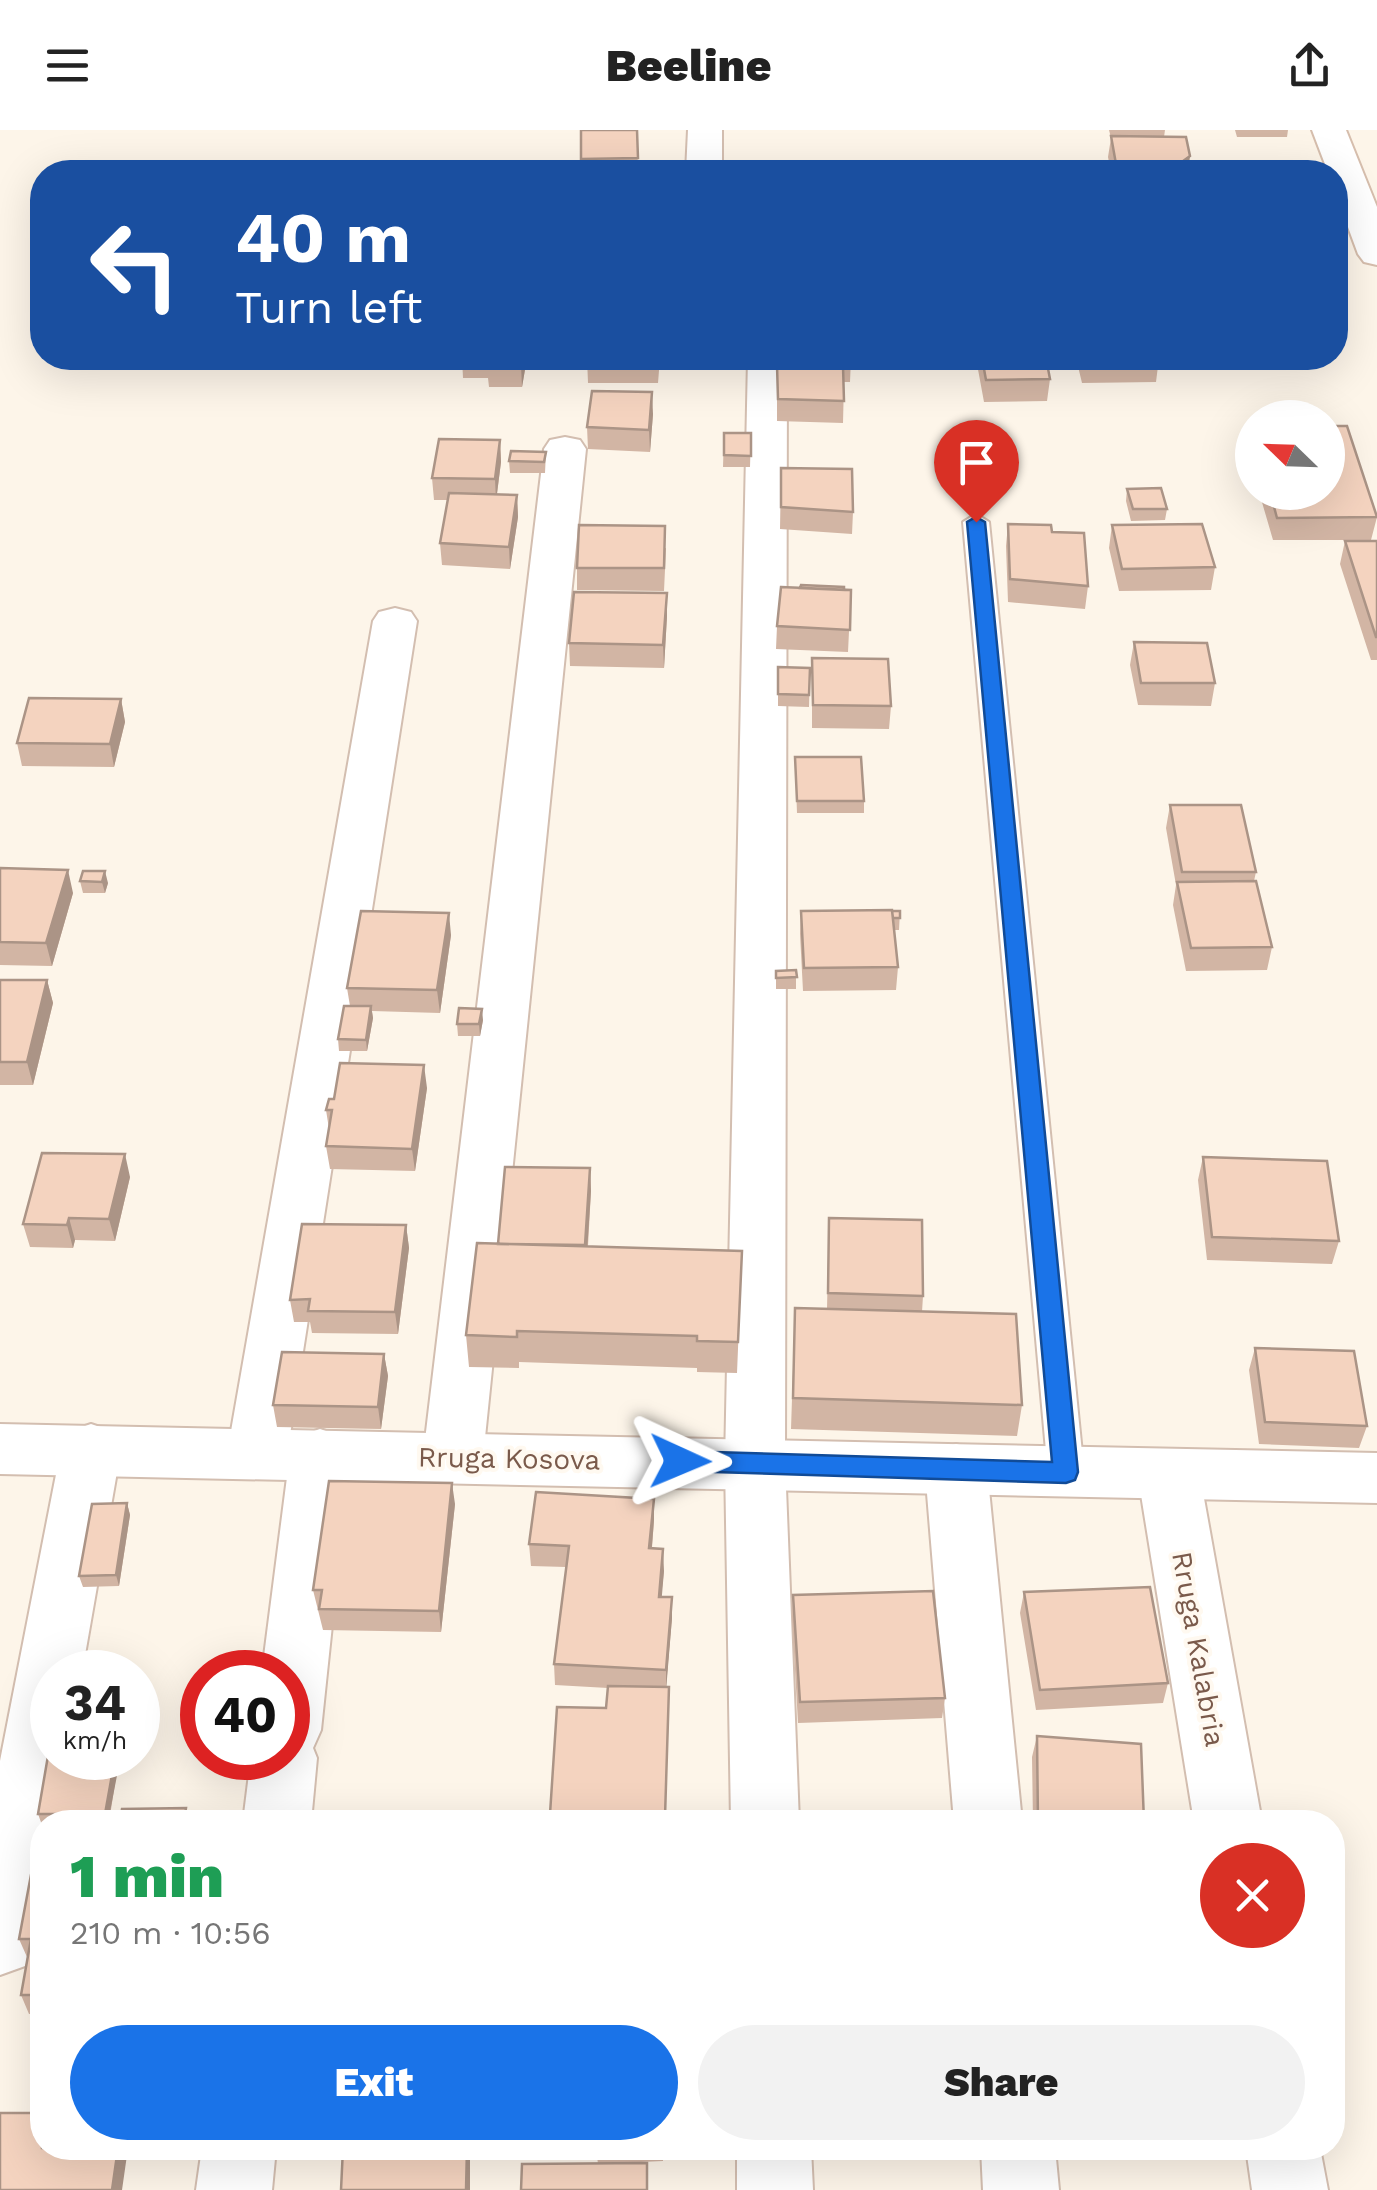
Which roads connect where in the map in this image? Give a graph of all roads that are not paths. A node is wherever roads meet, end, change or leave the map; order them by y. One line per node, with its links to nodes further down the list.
1 (705, 130): 3 (street)
2 (1328, 130): 4 (street)
3 (704, 160)
4 (1340, 160)
5 (1348, 181): 6 (street)
6 (1377, 254)
7 (767, 370): 16 (street)
8 (565, 449): 15 (street)
9 (976, 522): 18 (lane)
10 (395, 621): 13 (street)
11 (0, 1449): 12 (street, Rruga Kosova)
12 (91, 1450): 13 (street, Rruga Kosova); 27 (street)
13 (257, 1454): 14 (street, Rruga Kosova)
14 (320, 1454): 15 (street, Rruga Kosova); 21 (street)
15 (453, 1457): 16 (street, Rruga Kosova)
16 (755, 1462): 17 (street, Rruga Kosova); 24 (street)
17 (956, 1469): 18 (street, Rruga Kosova); 25 (street)
18 (1066, 1472): 19 (street, Rruga Kosova)
19 (1169, 1476): 20 (street, Rruga Kosova); 26 (street, Rruga Kalabria)
20 (1377, 1478)
21 (297, 1650)
22 (282, 1780): 23 (street)
23 (278, 1810)
24 (765, 1810)
25 (987, 1810)
26 (1226, 1810)
27 (0, 1942)
28 (238, 2160): 32 (street)
29 (774, 2160): 33 (street)
30 (1019, 2160): 34 (street)
31 (1285, 2160): 35 (street)
32 (234, 2190)
33 (775, 2190)
34 (1022, 2190)
35 (1290, 2190)

